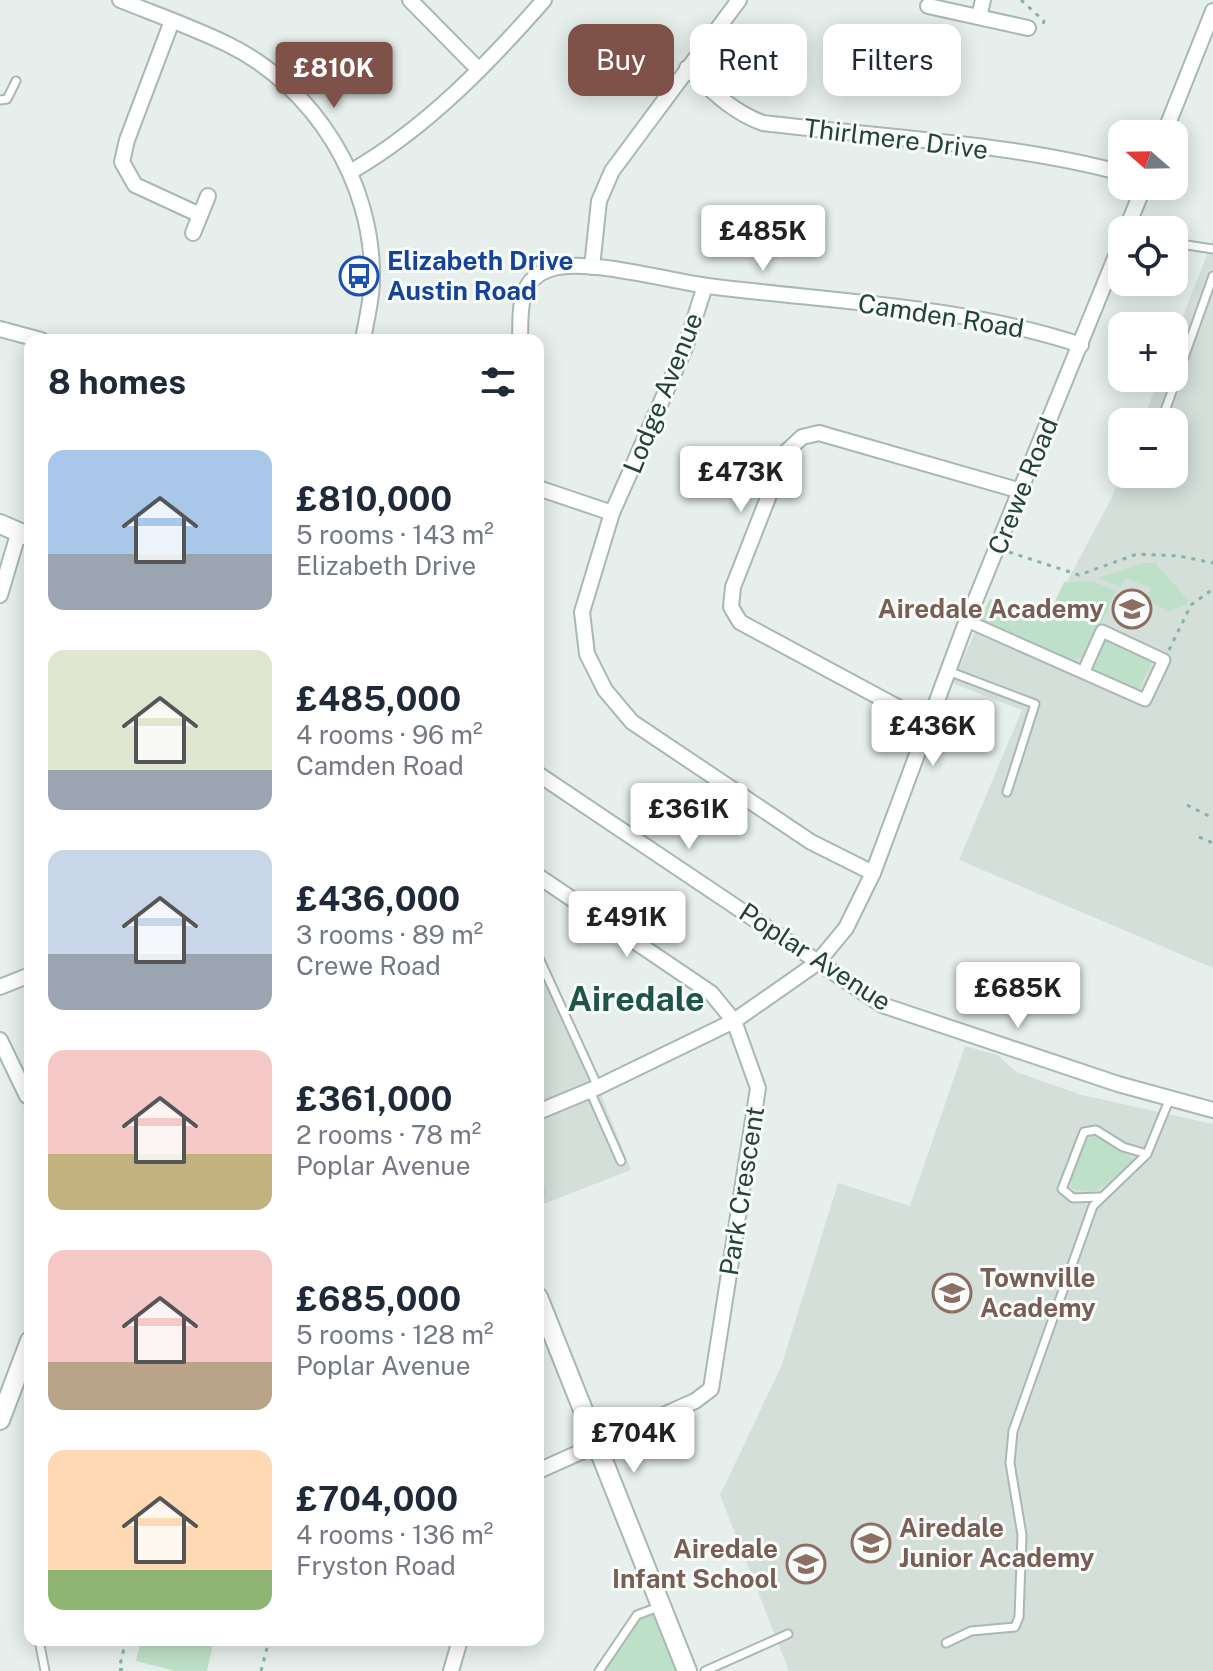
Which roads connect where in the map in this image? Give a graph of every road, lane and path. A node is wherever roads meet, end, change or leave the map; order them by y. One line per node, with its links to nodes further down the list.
1 (120, 0): 9 (street)
2 (410, 0): 12 (street)
3 (544, 0): 12 (street)
4 (739, 0): 11 (street)
5 (983, 0): 8 (street)
6 (928, 6): 8 (street)
7 (1213, 11): 15 (street)
8 (979, 17): 10 (street)
9 (172, 21): 17 (street); 19 (street)
10 (1028, 28)
11 (687, 68): 16 (street, Thirlmere Drive); 23 (street)
12 (478, 69): 17 (street)
13 (16, 81): 14 (lane)
14 (0, 100)
15 (1170, 120)
16 (1108, 169)
17 (352, 171): 28 (street)
18 (208, 196): 19 (street)
19 (200, 215): 20 (street)
20 (193, 233)
21 (1188, 245): 22 (lane)
22 (1213, 249)
23 (592, 267): 26 (street, Camden Road); 29 (street, Camden Road)
24 (1213, 276): 32 (lane)
25 (1108, 277): 31 (street, Crewe Road)
26 (705, 286): 31 (street, Camden Road); 35 (street, Lodge Avenue)
27 (0, 329): 30 (street)
28 (364, 334)
29 (520, 334)
30 (24, 335)
31 (1081, 345): 34 (street, Crewe Road)
32 (1166, 408)
33 (544, 490): 35 (street)
34 (1021, 491): 38 (street, Crewe Road); 46 (street)
35 (612, 513): 53 (street, Lodge Avenue)
36 (0, 524): 37 (street)
37 (24, 534): 41 (street)
38 (998, 548): 39 (path); 42 (street, Crewe Road)
39 (1213, 563)
40 (1213, 589): 43 (path)
41 (0, 595)
42 (967, 621): 44 (street, Crewe Road); 45 (street)
43 (1164, 660): 45 (street); 45 (street)
44 (948, 671): 46 (street, Crewe Road); 48 (lane)
45 (1084, 671)
46 (929, 724): 53 (street, Crewe Road)
47 (544, 778): 55 (street, Poplar Avenue)
48 (1007, 792)
49 (1187, 805): 50 (path)
50 (1213, 818)
51 (1199, 837): 52 (path)
52 (1213, 843)
53 (873, 873): 55 (street, Crewe Road)
54 (544, 880): 59 (street, Park Crescent)
55 (817, 963): 59 (street, Crewe Road); 63 (street, Poplar Avenue)
56 (544, 970): 61 (lane)
57 (24, 977): 58 (street)
58 (0, 987)
59 (734, 1021): 61 (street, Crewe Road); 72 (street, Park Crescent)
60 (0, 1040): 62 (street)
61 (594, 1089): 64 (street, Crewe Road); 67 (lane)
62 (24, 1090)
63 (1170, 1098): 65 (street, Poplar Avenue); 66 (lane)
64 (544, 1110)
65 (1213, 1110)
66 (1147, 1154): 68 (lane); 68 (lane)
67 (621, 1161)
68 (1100, 1197): 76 (lane)
69 (544, 1312): 72 (street)
70 (24, 1357): 71 (street)
71 (0, 1420)
72 (598, 1442): 73 (street); 74 (street)
73 (544, 1468)
74 (662, 1605): 85 (lane); 86 (street)
75 (788, 1634): 87 (lane)
76 (946, 1643)
77 (40, 1646): 81 (lane)
78 (125, 1646): 82 (path)
79 (267, 1646): 83 (path)
80 (458, 1646): 84 (street)
81 (45, 1671)
82 (127, 1671)
83 (261, 1671)
84 (451, 1671)
85 (599, 1671)
86 (687, 1671)
87 (705, 1671)

